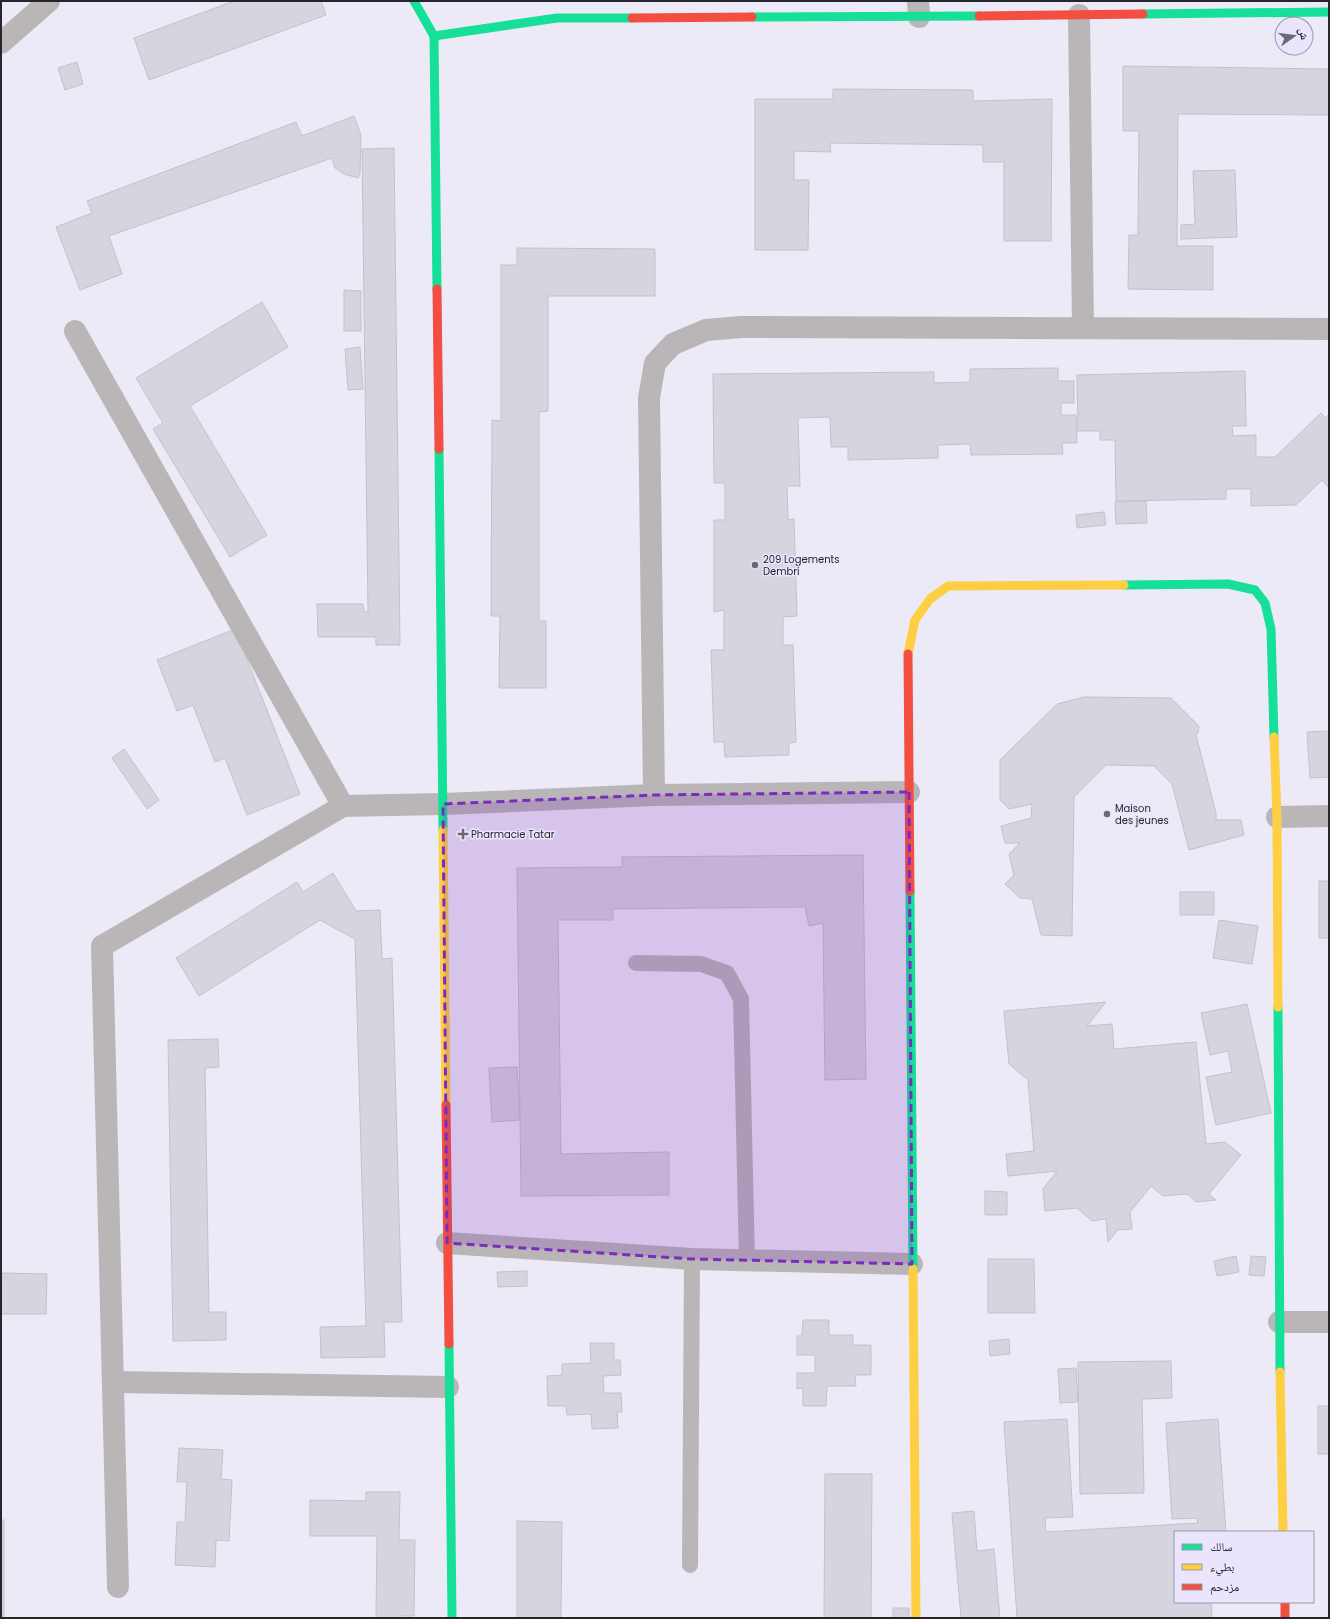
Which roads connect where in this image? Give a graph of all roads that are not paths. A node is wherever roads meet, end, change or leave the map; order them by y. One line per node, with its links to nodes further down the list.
1 (49, 1): 8 (street)
2 (414, 1): 7 (main road)
3 (1258, 6): 5 (main road); 6 (main road)
4 (918, 9): 6 (main road); 7 (main road)
5 (1329, 12)
6 (1079, 14): 9 (street)
7 (434, 36): 14 (main road)
8 (1, 43)
9 (1083, 328): 10 (street); 13 (street)
10 (1329, 329)
11 (75, 331): 15 (street)
12 (909, 792): 13 (street); 17 (main road); 22 (main road)
13 (654, 794): 14 (street)
14 (442, 804): 15 (street); 19 (main road)
15 (343, 806): 25 (street)
16 (1329, 816): 17 (street)
17 (1277, 817): 23 (main road)
18 (636, 963): 21 (lane)
19 (447, 1243): 20 (street); 26 (main road)
20 (692, 1260): 21 (street); 28 (lane)
21 (747, 1260): 22 (street)
22 (912, 1264): 32 (main road)
23 (1279, 1322): 24 (street); 27 (main road)
24 (1329, 1322)
25 (113, 1382): 26 (street); 29 (street)
26 (448, 1387): 31 (main road)
27 (1283, 1531)
28 (690, 1565)
29 (118, 1587)
30 (1285, 1603): 33 (main road)
31 (452, 1618)
32 (916, 1618)
33 (1285, 1618)

